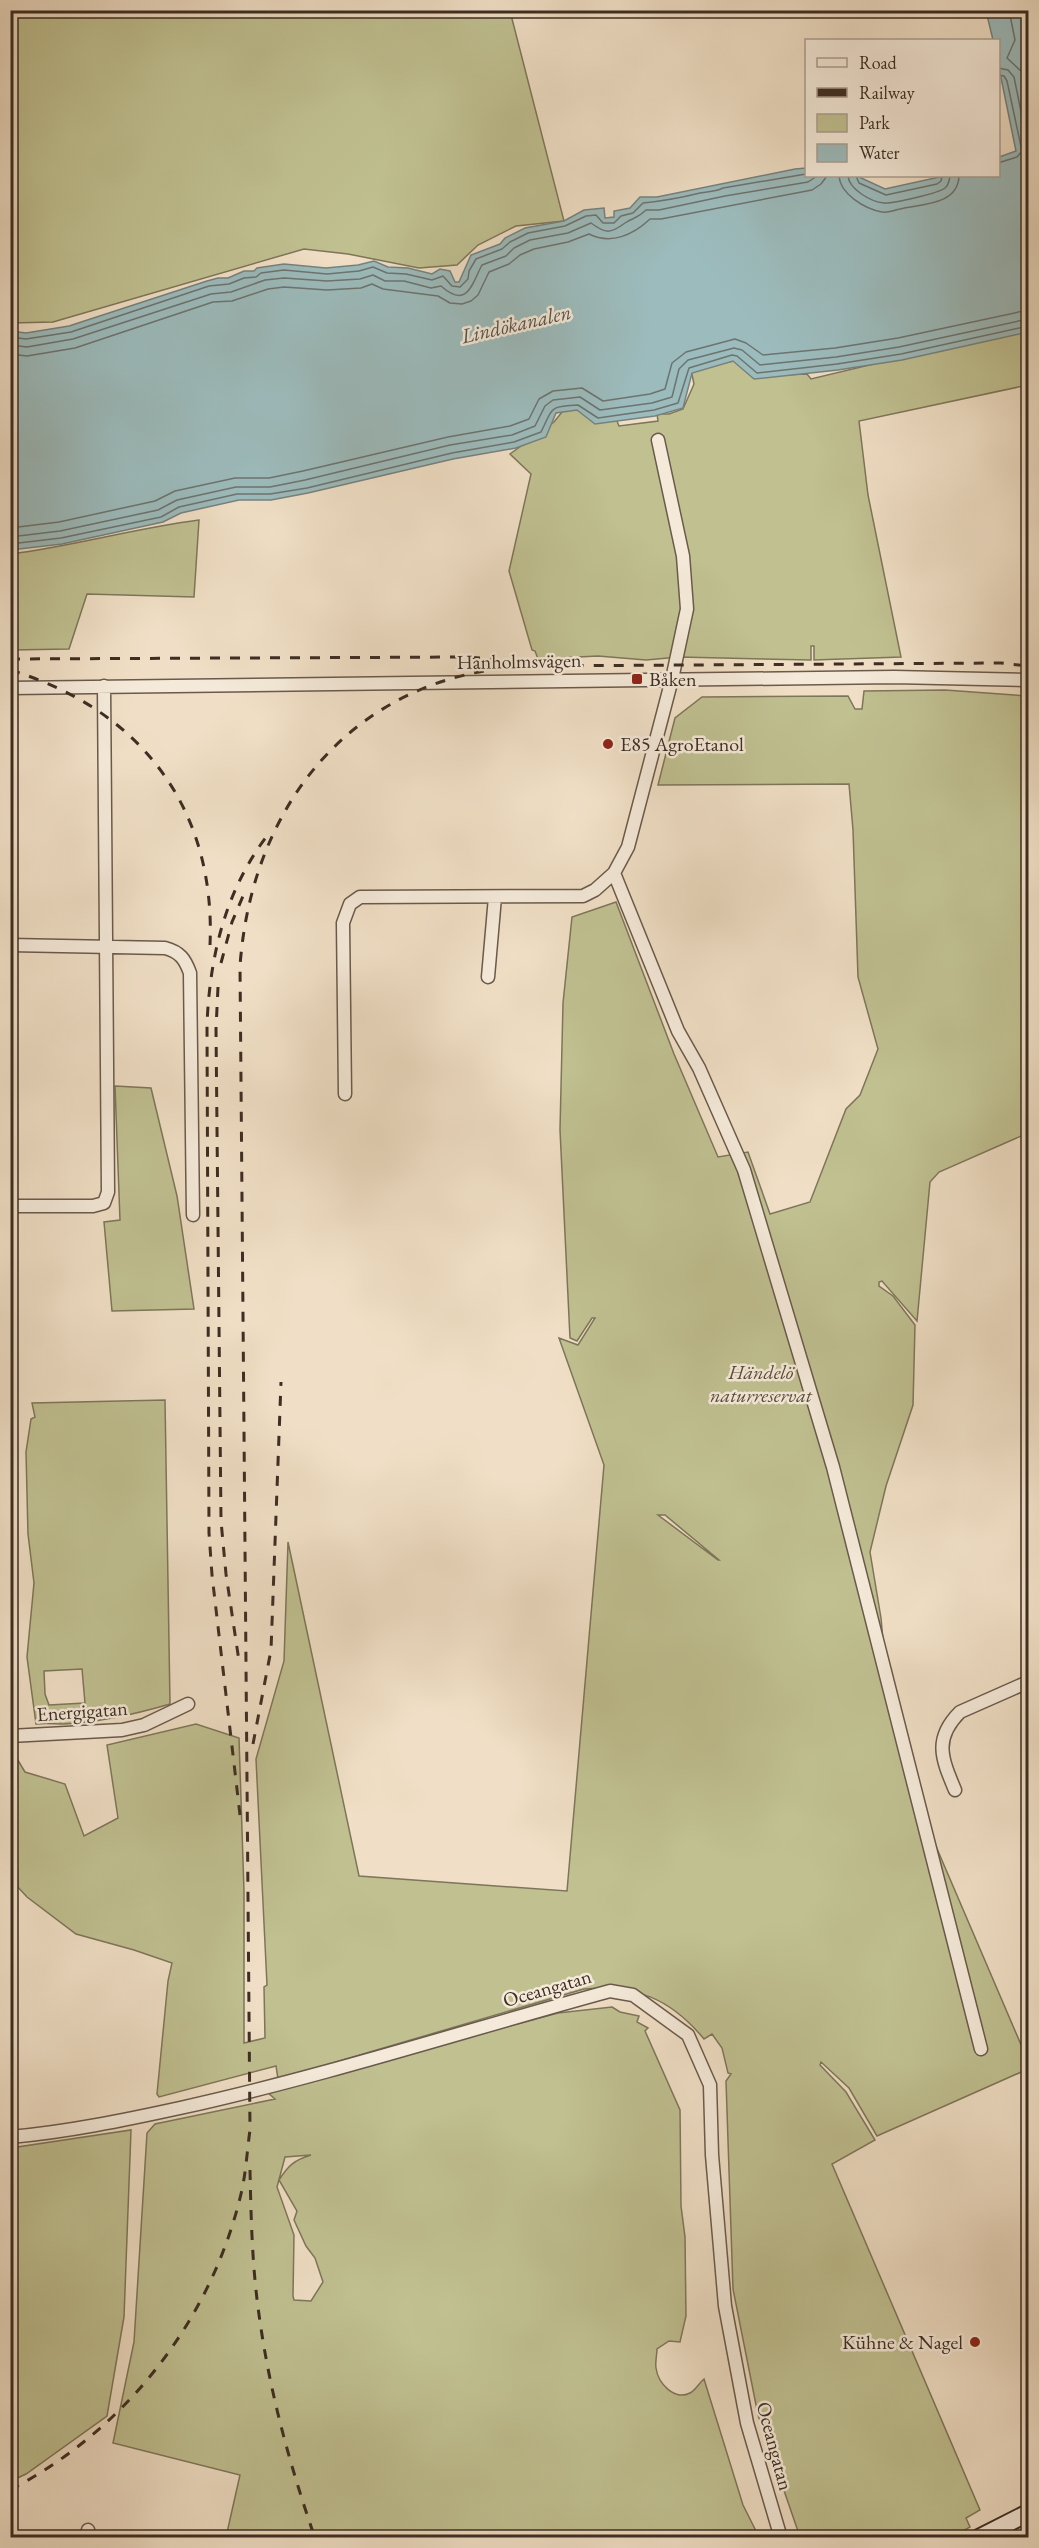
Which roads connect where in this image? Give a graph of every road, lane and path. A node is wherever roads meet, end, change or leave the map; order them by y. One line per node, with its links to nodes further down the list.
1 (20, 10): 2 (street)
2 (10, 14)
3 (658, 440): 4 (street)
4 (672, 679): 5 (street, Hanholmsvägen); 6 (street, Hanholmsvägen); 8 (street)
5 (1029, 680)
6 (104, 686): 7 (street, Hanholmsvägen); 11 (street)
7 (10, 688)
8 (614, 873): 9 (street); 20 (street)
9 (495, 897): 12 (street); 13 (street)
10 (10, 945): 11 (street)
11 (106, 946): 14 (street); 15 (street)
12 (488, 977)
13 (345, 1094)
14 (10, 1206)
15 (193, 1215)
16 (1029, 1682): 19 (street)
17 (188, 1704): 18 (street, Energigatan)
18 (10, 1736)
19 (955, 1790)
20 (981, 2049)
21 (10, 2137): 23 (street, Oceangatan)
22 (1029, 2513): 24 (street)
23 (781, 2538)
24 (980, 2538)

